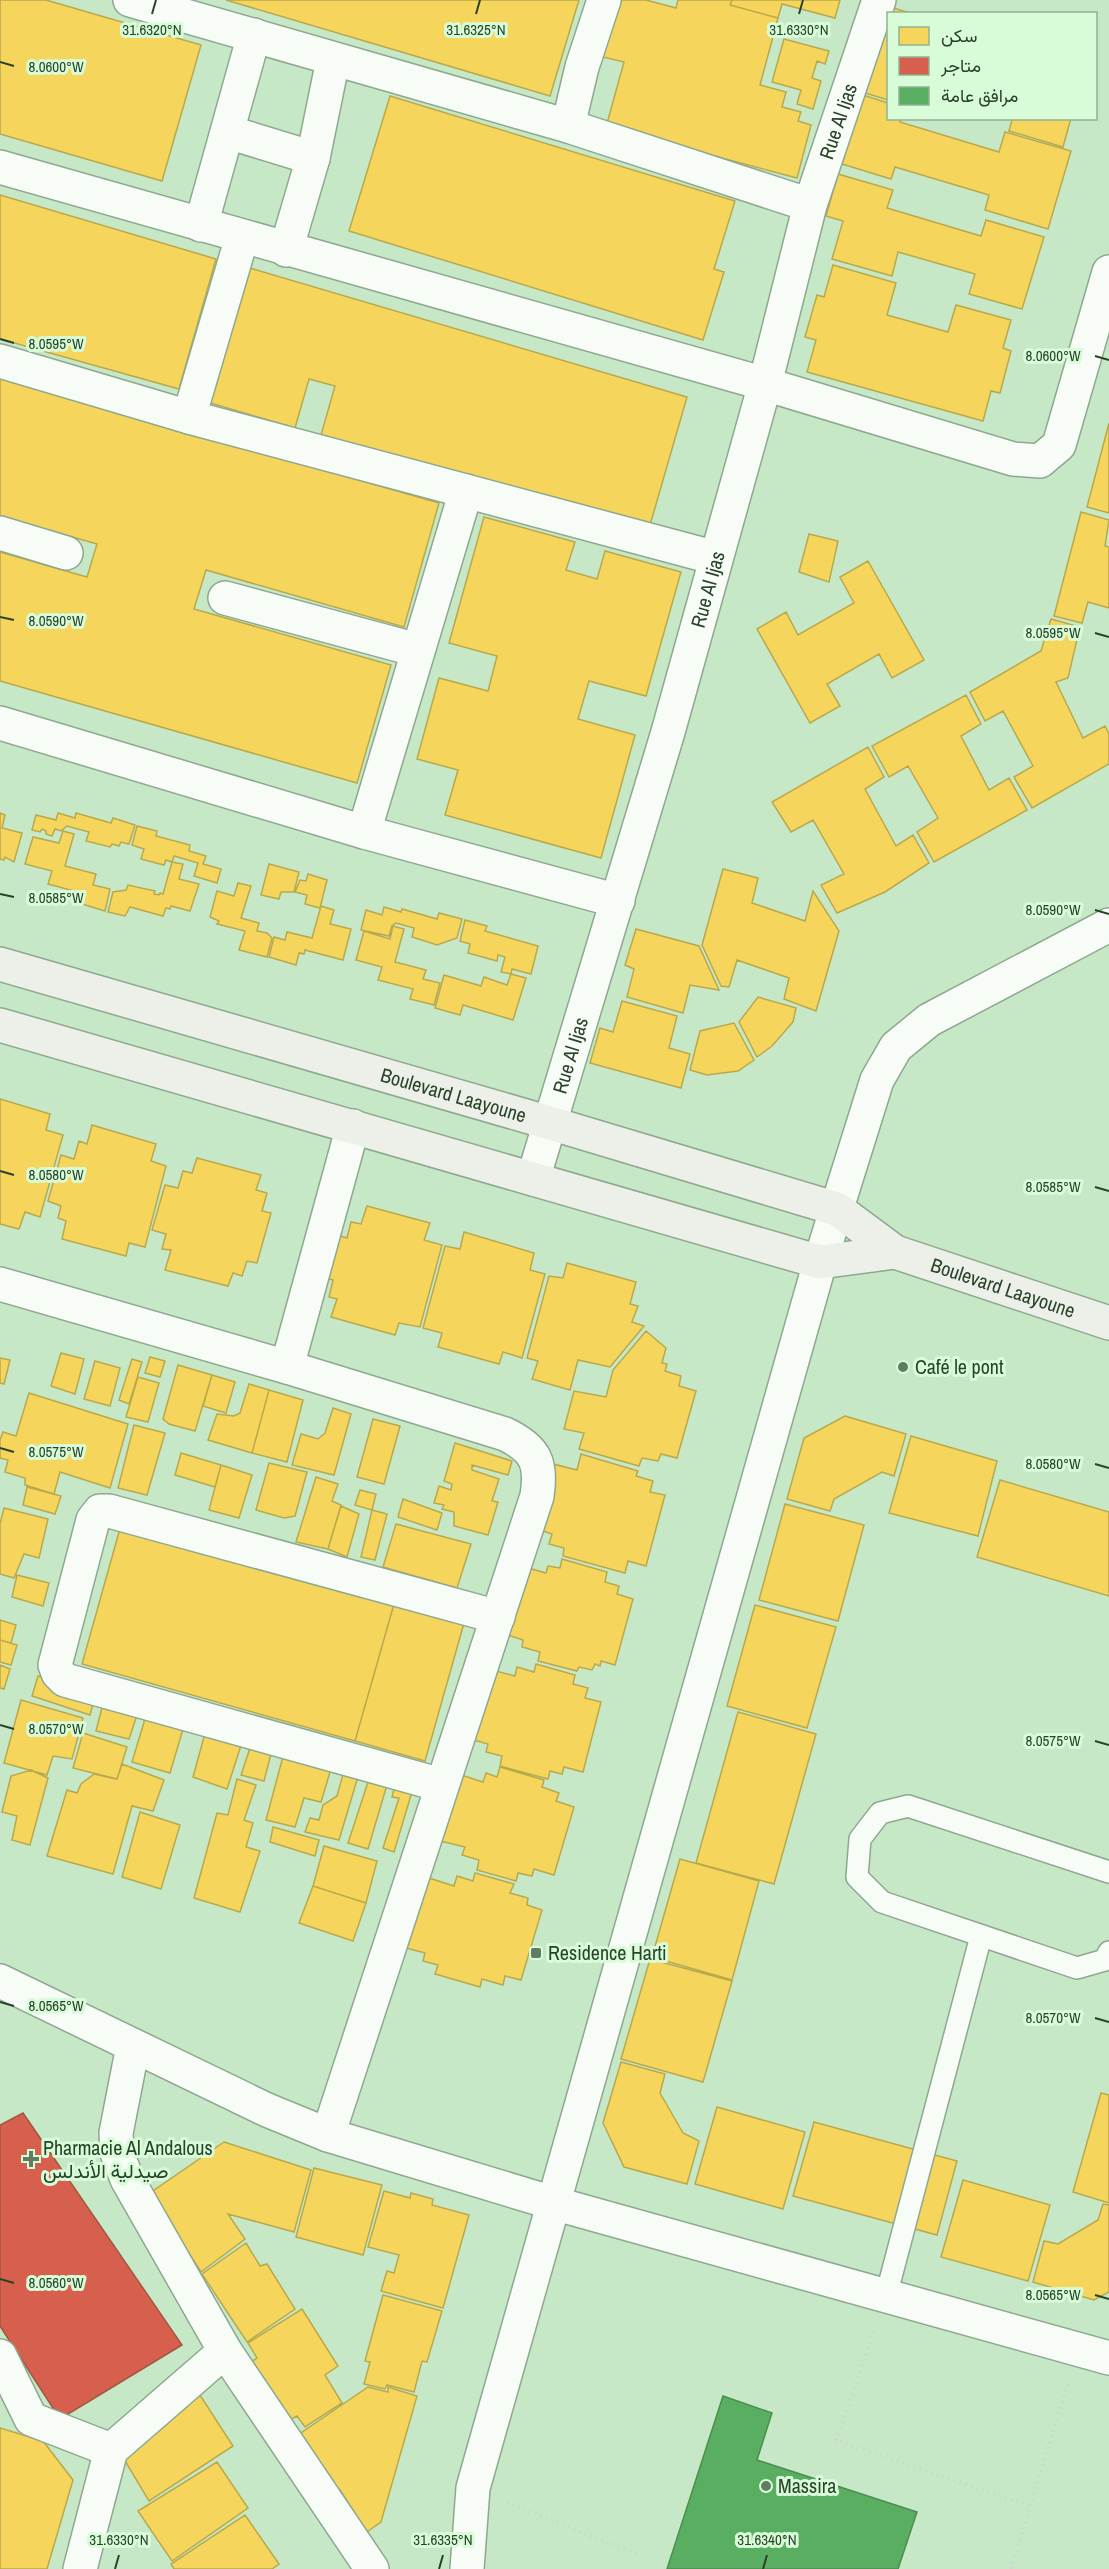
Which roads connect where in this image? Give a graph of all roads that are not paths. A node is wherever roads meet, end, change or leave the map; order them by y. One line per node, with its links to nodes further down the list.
1 (130, 0): 4 (street)
2 (603, 0): 6 (street)
3 (879, 0): 10 (street, Rue Al Ijas)
4 (254, 35): 5 (street); 7 (street)
5 (333, 60): 6 (street); 8 (street)
6 (568, 126): 10 (street)
7 (228, 132): 8 (street); 11 (street)
8 (313, 158): 13 (street)
9 (0, 167): 11 (street)
10 (810, 205): 16 (street, Rue Al Ijas)
11 (201, 225): 12 (street)
12 (242, 237): 13 (street); 17 (street)
13 (286, 250): 16 (street)
14 (1109, 272): 16 (street)
15 (0, 361): 17 (street)
16 (765, 384): 21 (street, Rue Al Ijas)
17 (189, 417): 18 (street)
18 (466, 491): 21 (street); 23 (street)
19 (0, 533): 20 (street)
20 (66, 553)
21 (716, 558): 26 (street, Rue Al Ijas)
22 (225, 598): 23 (street)
23 (417, 650): 25 (street)
24 (0, 723): 25 (street)
25 (364, 832): 26 (street)
26 (618, 901): 30 (street, Rue Al Ijas)
27 (1109, 925): 33 (street)
28 (0, 964): 30 (street, Boulevard Laayoune)
29 (0, 1025): 31 (street, Boulevard Laayoune)
30 (550, 1123): 32 (street, Rue Al Ijas); 33 (street, Boulevard Laayoune)
31 (353, 1126): 32 (street, Boulevard Laayoune); 38 (street)
32 (533, 1179): 35 (street, Boulevard Laayoune)
33 (837, 1209): 34 (street, Boulevard Laayoune); 35 (street)
34 (895, 1252): 35 (street, Boulevard Laayoune); 37 (street, Boulevard Laayoune)
35 (820, 1262): 47 (street)
36 (0, 1284): 38 (street)
37 (1109, 1323)
38 (287, 1367): 39 (street)
39 (498, 1617): 40 (street); 40 (street)
40 (441, 1785): 46 (street)
41 (1109, 1872): 42 (lane)
42 (981, 1936): 43 (lane); 48 (lane)
43 (1109, 1952)
44 (0, 1981): 45 (street)
45 (133, 2046): 46 (street); 49 (street)
46 (328, 2135): 47 (street)
47 (553, 2203): 48 (street); 57 (street)
48 (886, 2296): 50 (street)
49 (225, 2351): 54 (street); 56 (street)
50 (1094, 2354)
51 (0, 2356): 53 (street)
52 (0, 2410): 53 (street)
53 (31, 2419): 54 (street)
54 (111, 2450): 55 (street)
55 (80, 2569)
56 (372, 2569)
57 (467, 2569)

